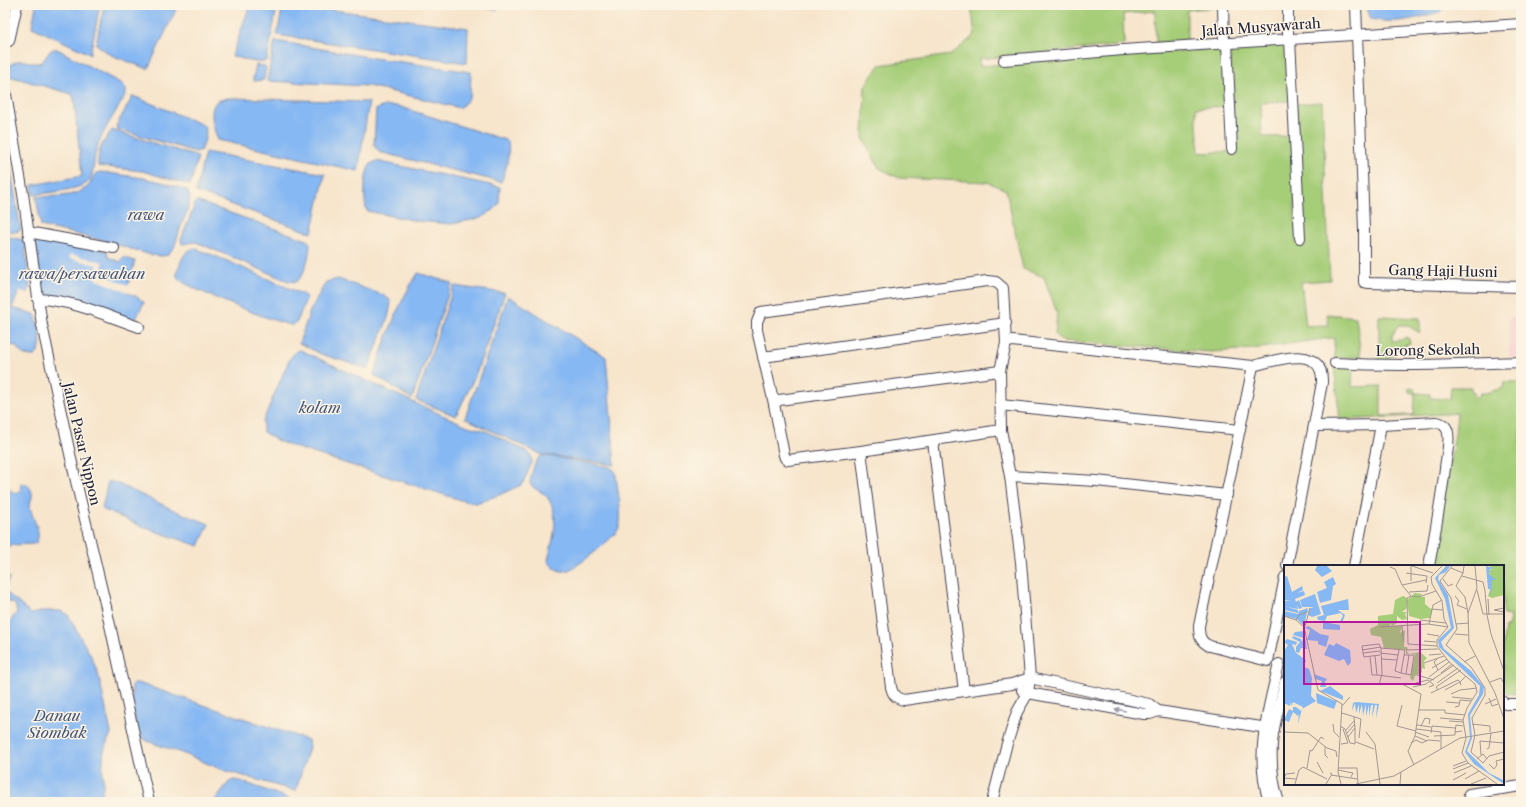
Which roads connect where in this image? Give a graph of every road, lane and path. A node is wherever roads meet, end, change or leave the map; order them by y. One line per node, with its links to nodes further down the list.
1 (17, 5): 8 (street)
2 (1224, 5): 9 (street)
3 (1288, 5): 7 (street)
4 (1356, 5): 6 (street)
5 (1521, 24): 6 (street, Jalan Musyawarah)
6 (1357, 35): 7 (street, Jalan Musyawarah); 16 (street, Gang Haji Husni)
7 (1289, 39): 9 (street, Jalan Musyawarah); 14 (street)
8 (9, 41)
9 (1225, 44): 10 (street, Jalan Musyawarah); 12 (street)
10 (1004, 60)
11 (5, 89): 13 (street, Jalan Pasar Nippon)
12 (1232, 150)
13 (36, 233): 15 (street); 17 (street, Jalan Pasar Nippon)
14 (1300, 238)
15 (114, 248)
16 (1521, 287)
17 (38, 299): 19 (street); 55 (street, Jalan Pasar Nippon)
18 (1006, 323): 20 (street); 21 (street); 21 (street)
19 (139, 327)
20 (1006, 343): 24 (street); 25 (street)
21 (763, 357): 26 (street)
22 (1521, 362): 23 (street, Lorong Sekolah)
23 (1335, 363)
24 (1253, 366): 29 (street); 31 (street)
25 (1000, 371): 26 (street); 27 (street)
26 (774, 404): 33 (street)
27 (1000, 405): 30 (street); 31 (street)
28 (1381, 425): 29 (street); 37 (street); 38 (street)
29 (1315, 426): 36 (street)
30 (1001, 430): 32 (street); 34 (street)
31 (1240, 430): 35 (street)
32 (933, 441): 33 (street); 46 (street)
33 (861, 451): 46 (street)
34 (1010, 476): 35 (street); 42 (street)
35 (1227, 496): 40 (street)
36 (1287, 565)
37 (1354, 565)
38 (1429, 565)
39 (1284, 582): 40 (street)
40 (1268, 661): 41 (street)
41 (1282, 664): 52 (street)
42 (1030, 678): 43 (street); 44 (street); 47 (street)
43 (1012, 684): 46 (street); 47 (street)
44 (1054, 684): 48 (street); 51 (street)
45 (1284, 685): 52 (street)
46 (964, 691)
47 (1028, 693): 48 (street); 56 (street)
48 (1051, 698): 51 (street, one-way to 48)
49 (1504, 702): 50 (street)
50 (1521, 704)
51 (1158, 711): 52 (street)
52 (1269, 728): 57 (street); 58 (street)
53 (1521, 786): 54 (street)
54 (1468, 794)
55 (149, 802)
56 (992, 802)
57 (1269, 802)
58 (1279, 802)

